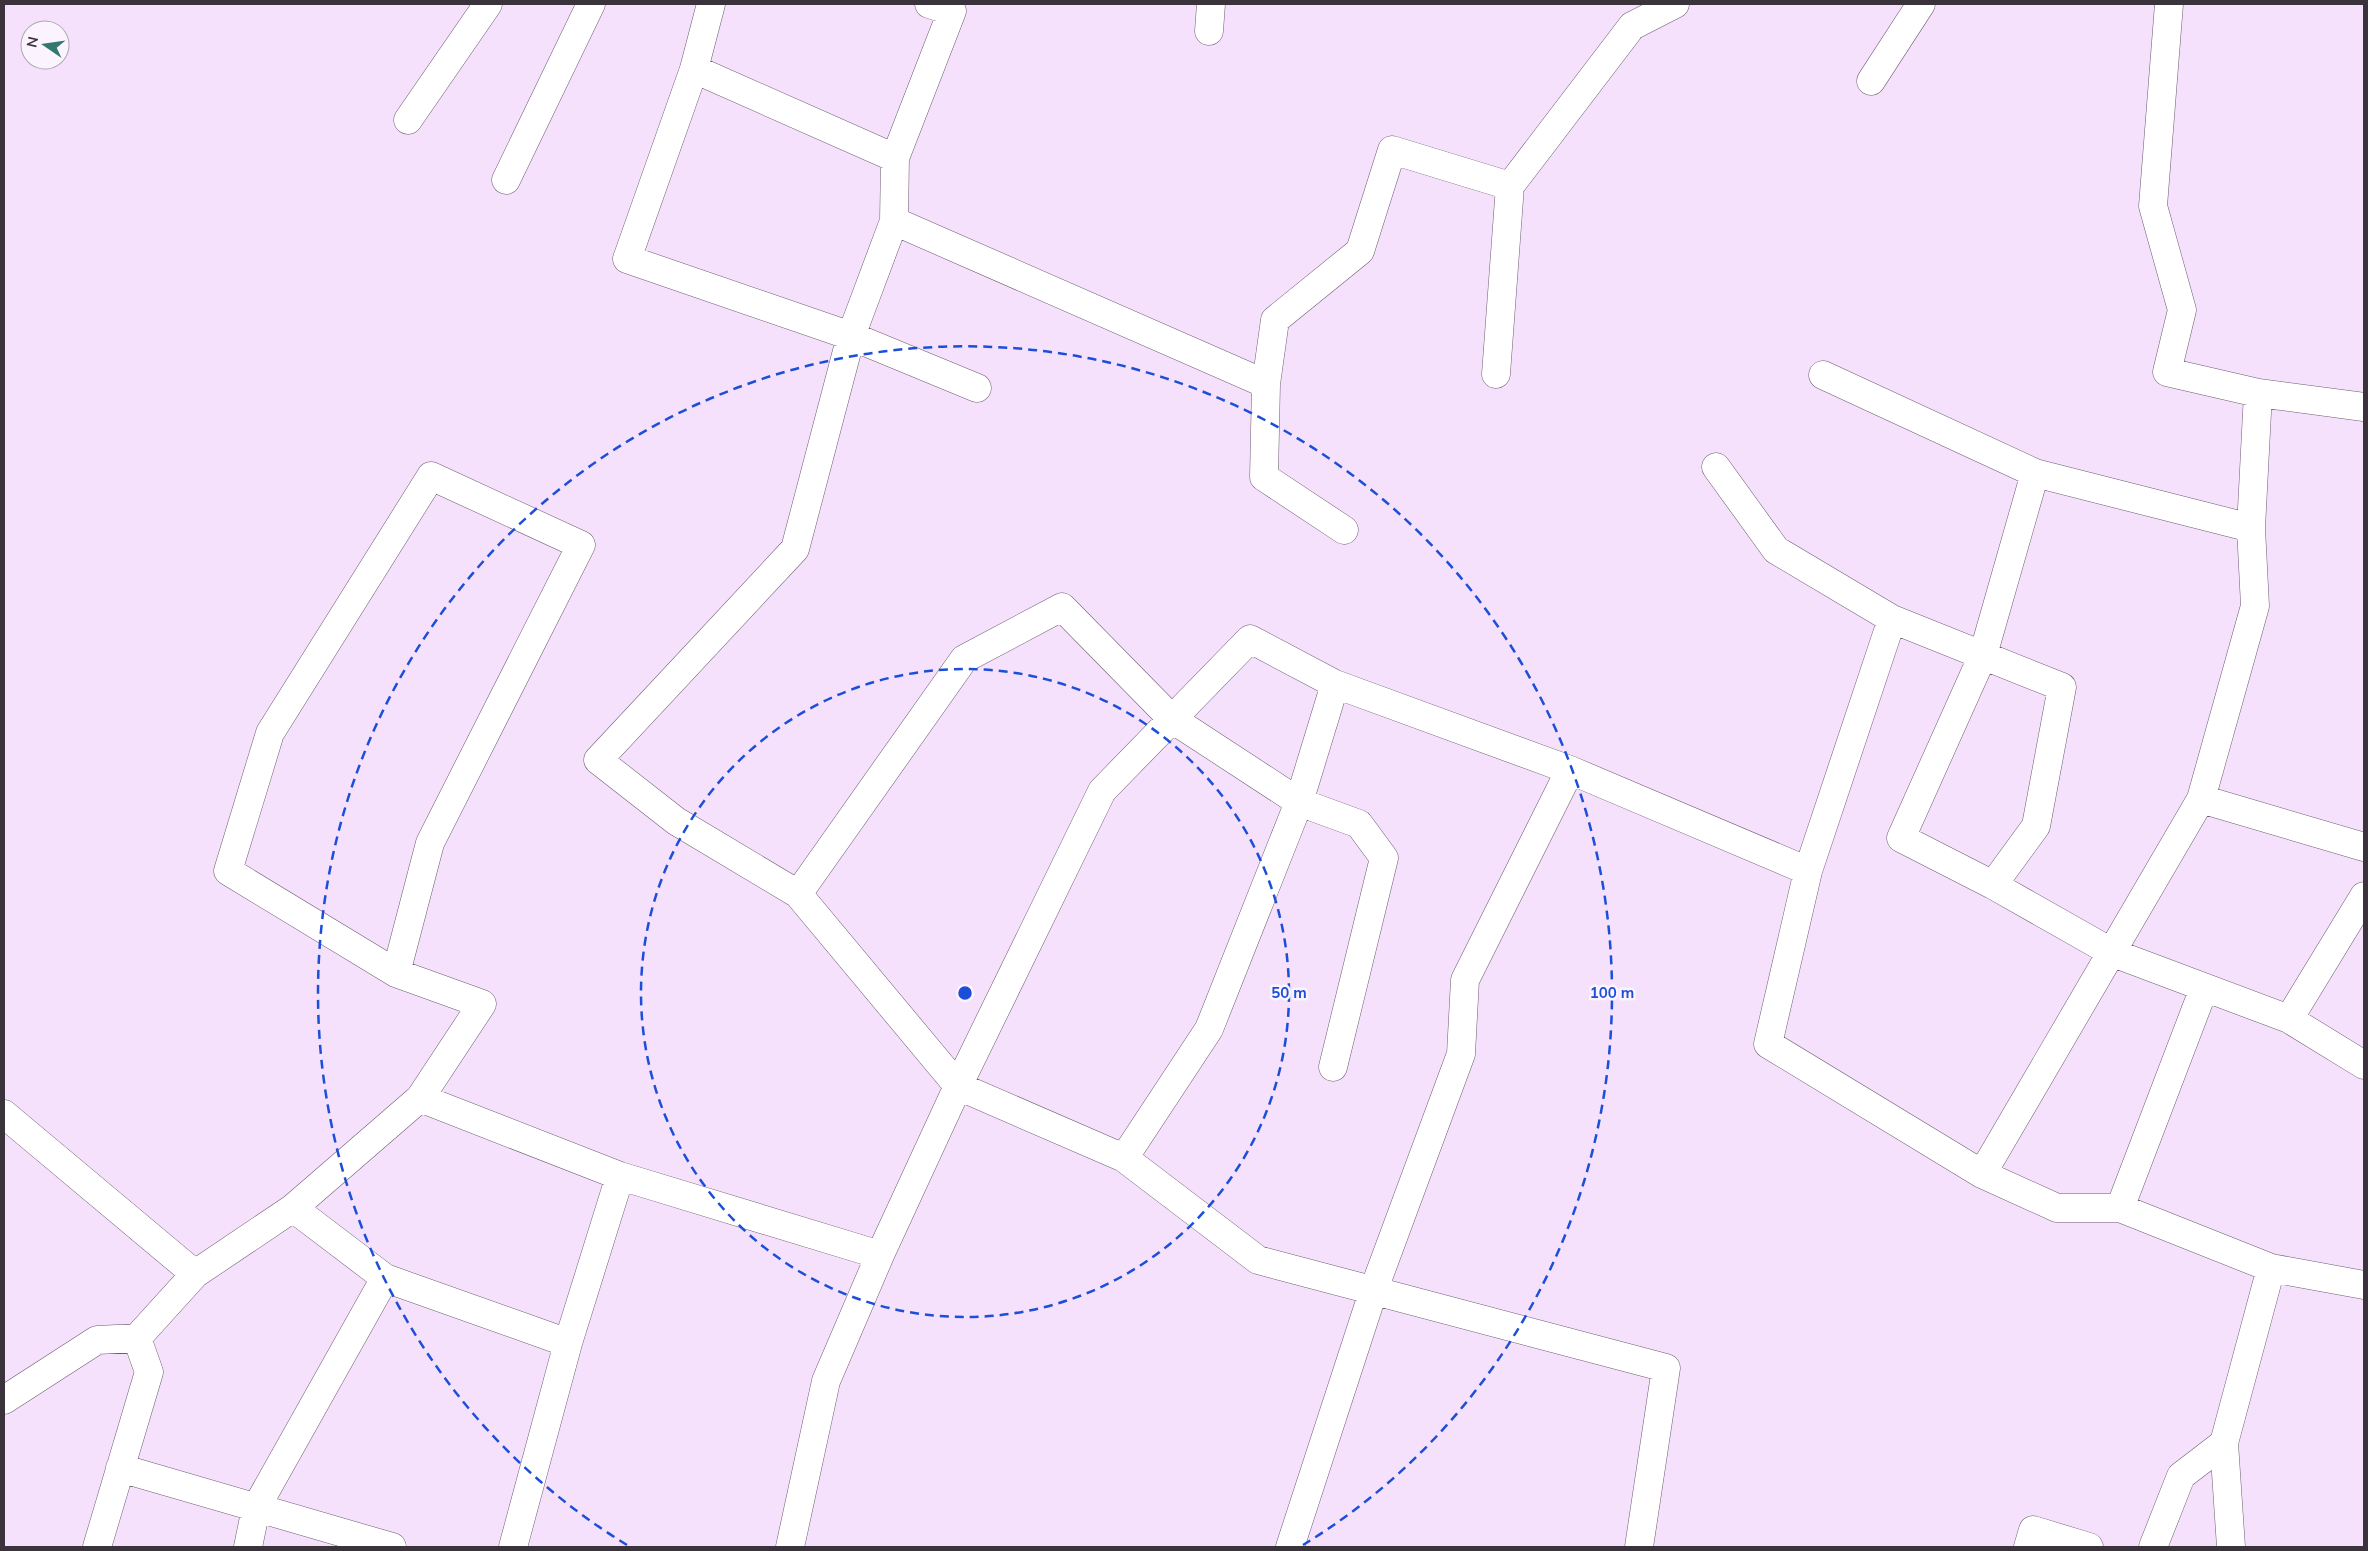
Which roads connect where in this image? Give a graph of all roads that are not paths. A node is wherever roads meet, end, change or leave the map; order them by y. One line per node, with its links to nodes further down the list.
1 (488, 4): 12 (street)
2 (591, 4): 14 (street)
3 (712, 4): 10 (street)
4 (929, 4): 13 (street)
5 (1211, 4): 9 (street)
6 (1674, 4): 15 (street)
7 (1921, 4): 11 (street)
8 (2169, 4): 22 (street)
9 (1209, 31)
10 (694, 69): 13 (street); 17 (street)
11 (1872, 81)
12 (408, 120)
13 (895, 158): 16 (street)
14 (506, 180)
15 (1510, 186): 18 (street); 20 (street)
16 (894, 221): 17 (street); 20 (street)
17 (851, 336): 21 (street); 38 (street)
18 (1496, 374)
19 (1823, 375): 25 (street)
20 (1266, 384): 27 (street)
21 (977, 388)
22 (2258, 393): 23 (street); 26 (street)
23 (2364, 407)
24 (1716, 467): 28 (street)
25 (2035, 473): 26 (street); 29 (street)
26 (2251, 528): 33 (street)
27 (1344, 530)
28 (1892, 619): 29 (street); 36 (street)
29 (1984, 655): 37 (street); 37 (street)
30 (1335, 684): 31 (street); 32 (street); 34 (street)
31 (1172, 719): 34 (street); 38 (street); 46 (street)
32 (1570, 770): 36 (street); 59 (street)
33 (2201, 799): 35 (street); 40 (street)
34 (1299, 802): 45 (street); 49 (street)
35 (2364, 847)
36 (1808, 871): 50 (street)
37 (1993, 885): 40 (street)
38 (798, 894): 46 (street)
39 (2364, 896): 43 (street)
40 (2113, 953): 42 (street); 50 (street)
41 (396, 973): 41 (street); 47 (street)
42 (2204, 988): 43 (street); 53 (street)
43 (2289, 1019): 44 (street)
44 (2364, 1065)
45 (1333, 1067)
46 (958, 1086): 49 (street); 54 (street)
47 (420, 1098): 51 (street); 52 (street)
48 (4, 1114): 56 (street)
49 (1124, 1158): 59 (street)
50 (1982, 1174): 53 (street)
51 (620, 1176): 54 (street); 61 (street)
52 (293, 1208): 56 (street); 57 (street)
53 (2120, 1208): 55 (street)
54 (880, 1256): 71 (street)
55 (2271, 1268): 58 (street); 63 (street)
56 (195, 1274): 60 (street)
57 (385, 1278): 61 (street); 65 (street)
58 (2364, 1285)
59 (1374, 1290): 66 (street); 72 (street)
60 (137, 1338): 62 (street); 64 (street)
61 (568, 1343): 70 (street)
62 (4, 1400)
63 (2224, 1443): 75 (street); 76 (street)
64 (120, 1468): 65 (street); 67 (street)
65 (256, 1508): 68 (street); 69 (street)
66 (1640, 1546)
67 (97, 1547)
68 (248, 1547)
69 (392, 1547)
70 (513, 1547)
71 (790, 1547)
72 (1290, 1547)
73 (2028, 1547): 74 (street)
74 (2089, 1547)
75 (2153, 1547)
76 (2231, 1547)

